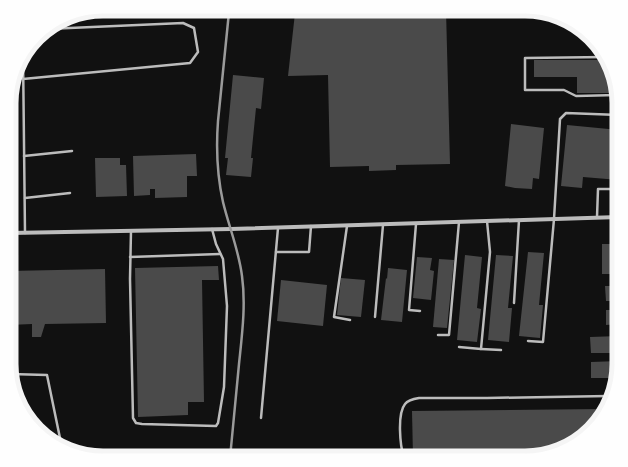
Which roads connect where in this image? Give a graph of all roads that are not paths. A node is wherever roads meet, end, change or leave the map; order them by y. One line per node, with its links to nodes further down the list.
1 (60, 28): 4 (lane)
2 (598, 57): 5 (lane)
3 (23, 70): 4 (lane)
4 (23, 79): 8 (lane)
5 (612, 95)
6 (612, 115): 14 (lane)
7 (72, 151): 8 (lane)
8 (24, 156): 11 (lane)
9 (612, 189): 12 (lane)
10 (70, 193): 11 (lane)
11 (25, 198): 26 (lane)
12 (597, 217): 13 (street); 14 (street)
13 (612, 217)
14 (554, 219): 15 (street); 35 (lane)
15 (520, 220): 16 (street); 30 (lane)
16 (487, 221): 17 (street); 37 (lane)
17 (459, 222): 18 (street); 34 (lane)
18 (416, 223): 19 (street); 31 (lane)
19 (383, 224): 20 (street); 32 (lane)
20 (347, 225): 21 (street); 33 (lane)
21 (311, 226): 22 (street); 27 (lane)
22 (278, 227): 23 (street); 27 (lane)
23 (212, 229): 24 (street); 28 (lane)
24 (131, 231): 26 (street); 29 (lane)
25 (16, 233): 26 (street)
26 (26, 233)
27 (276, 252): 41 (lane)
28 (220, 254): 29 (lane); 29 (lane)
29 (130, 257)
30 (514, 303)
31 (420, 311)
32 (375, 317)
33 (350, 320)
34 (438, 334)
35 (528, 341)
36 (459, 347): 37 (lane)
37 (481, 349): 38 (lane)
38 (501, 350)
39 (17, 374): 42 (lane)
40 (605, 396): 43 (lane)
41 (261, 418)
42 (60, 440)
43 (403, 451)

